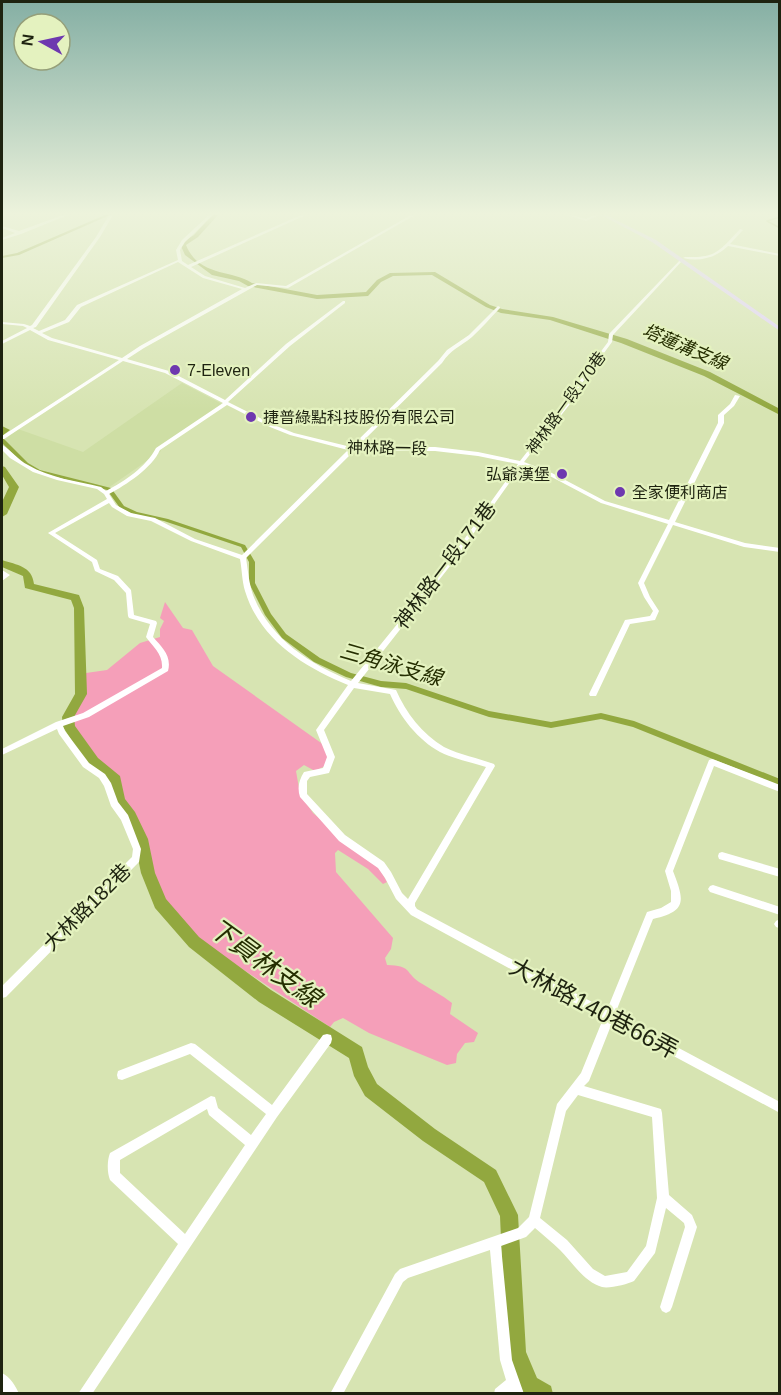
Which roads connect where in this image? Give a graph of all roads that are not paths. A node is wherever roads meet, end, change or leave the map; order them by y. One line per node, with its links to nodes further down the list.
1 (67, 280): 13 (street)
2 (136, 280): 15 (street)
3 (215, 280): 8 (street)
4 (299, 280): 8 (street)
5 (663, 280): 23 (street, 神林路一段170巷)
6 (712, 280): 14 (main road)
7 (714, 280): 12 (main road)
8 (245, 289): 17 (street)
9 (344, 302): 19 (street)
10 (498, 307): 22 (street)
11 (2, 323): 13 (street, 神林路一段)
12 (780, 325)
13 (31, 329): 15 (street, 神林路一段); 16 (street)
14 (780, 330)
15 (38, 333): 17 (street, 神林路一段)
16 (2, 343)
17 (127, 359): 19 (street, 神林路一段); 20 (street)
18 (736, 396): 25 (street)
19 (226, 402): 22 (street, 神林路一段); 24 (street)
20 (2, 438)
21 (2, 447): 24 (street)
22 (351, 449): 23 (street, 神林路一段); 27 (street)
23 (521, 463): 25 (street, 神林路一段); 30 (street, 神林路一段171巷)
24 (108, 497): 27 (street); 32 (street)
25 (673, 522): 26 (street, 神林路一段); 31 (street)
26 (780, 550)
27 (243, 558): 30 (street)
28 (2, 572): 29 (street)
29 (2, 579)
30 (353, 684): 38 (street, 神林路一段171巷); 38 (street)
31 (593, 694)
32 (59, 724): 33 (street); 40 (street, 大林路182巷)
33 (2, 752)
34 (780, 789): 41 (street)
35 (723, 856): 36 (street)
36 (780, 873)
37 (713, 889): 39 (street)
38 (410, 908): 41 (street, 大林路140巷66弄)
39 (780, 910)
40 (2, 993)
41 (610, 1016): 44 (street); 45 (street, 大林路140巷66弄)
42 (327, 1039): 46 (street)
43 (122, 1075): 46 (street)
44 (575, 1089): 48 (street); 49 (street)
45 (780, 1108)
46 (273, 1113): 47 (street)
47 (252, 1143): 50 (street); 50 (street)
48 (663, 1198): 49 (street); 52 (street)
49 (534, 1220): 51 (street)
50 (185, 1242): 56 (street)
51 (495, 1242): 54 (street); 57 (street)
52 (666, 1307)
53 (2, 1380): 55 (street)
54 (515, 1388): 58 (street)
55 (13, 1394)
56 (84, 1394)
57 (336, 1394)
58 (500, 1394)

